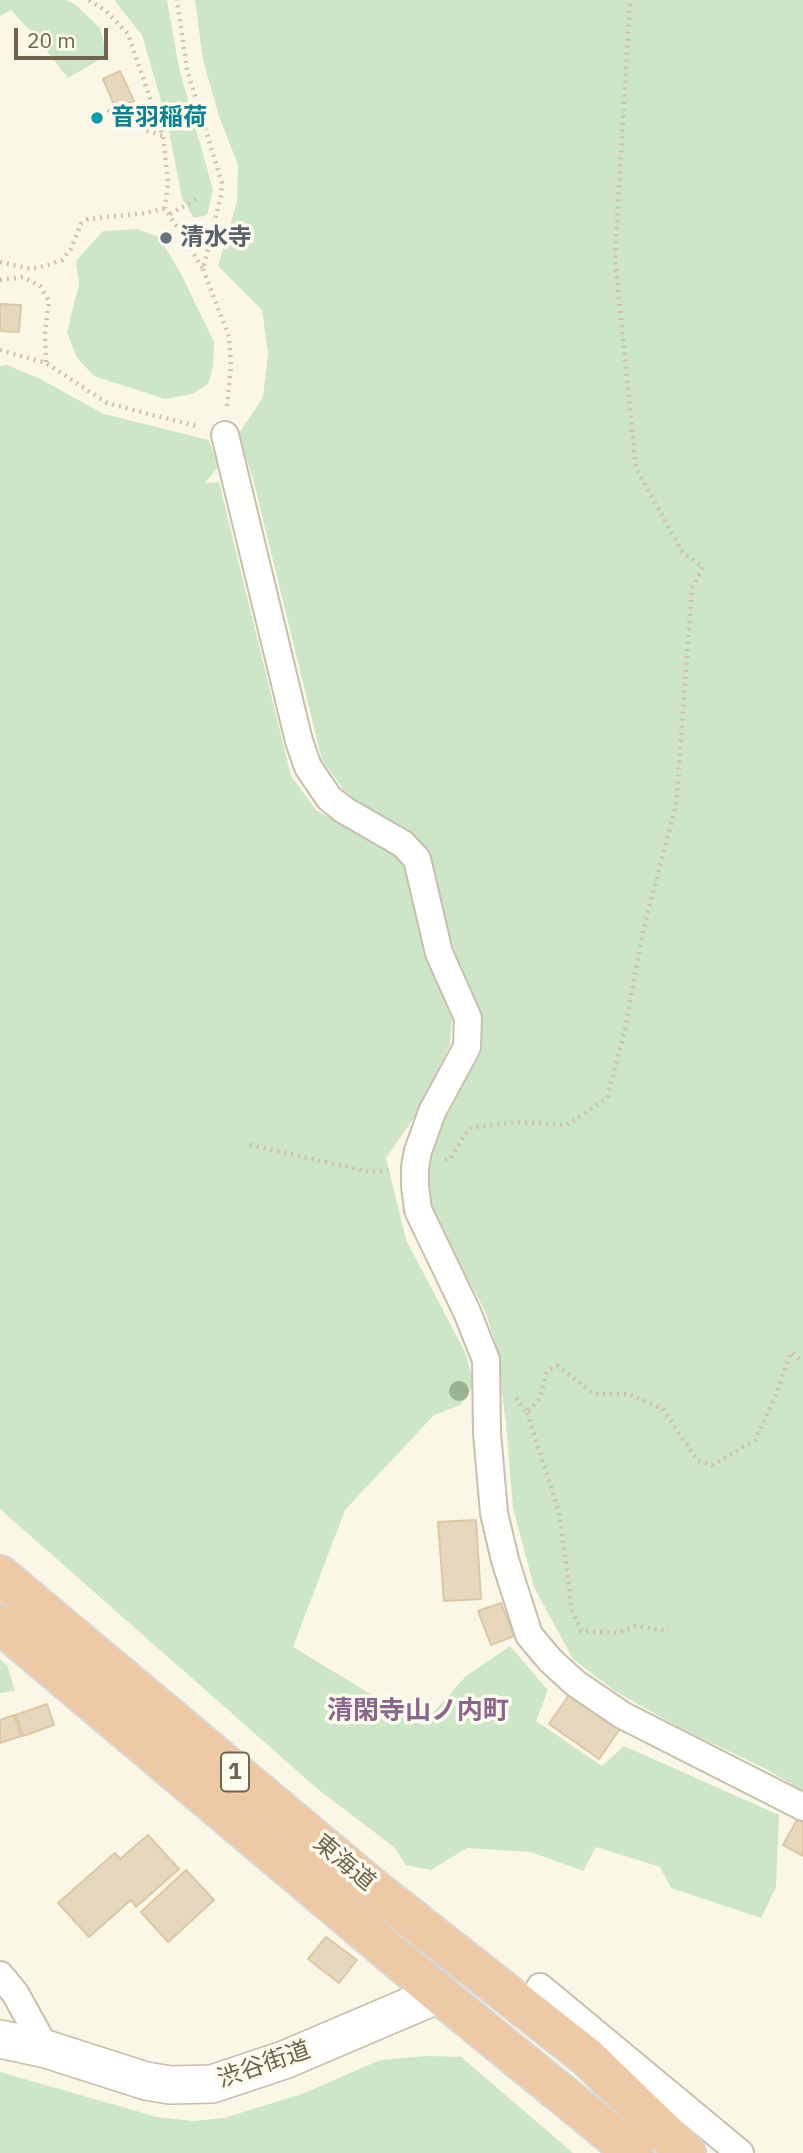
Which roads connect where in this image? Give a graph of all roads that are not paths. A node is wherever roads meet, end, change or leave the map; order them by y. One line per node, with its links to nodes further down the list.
1 (225, 435): 4 (street)
2 (0, 1575): 11 (highway, 東海道 / 1)
3 (0, 1624): 7 (highway, 東海道 / 1)
4 (803, 1807)
5 (0, 1975): 9 (street)
6 (540, 1987): 12 (street)
7 (439, 1994): 9 (main road, 渋谷街道); 10 (highway, 東海道 / 1)
8 (0, 2039): 9 (main road, 渋谷街道)
9 (46, 2049)
10 (634, 2153)
11 (687, 2153)
12 (740, 2153)

